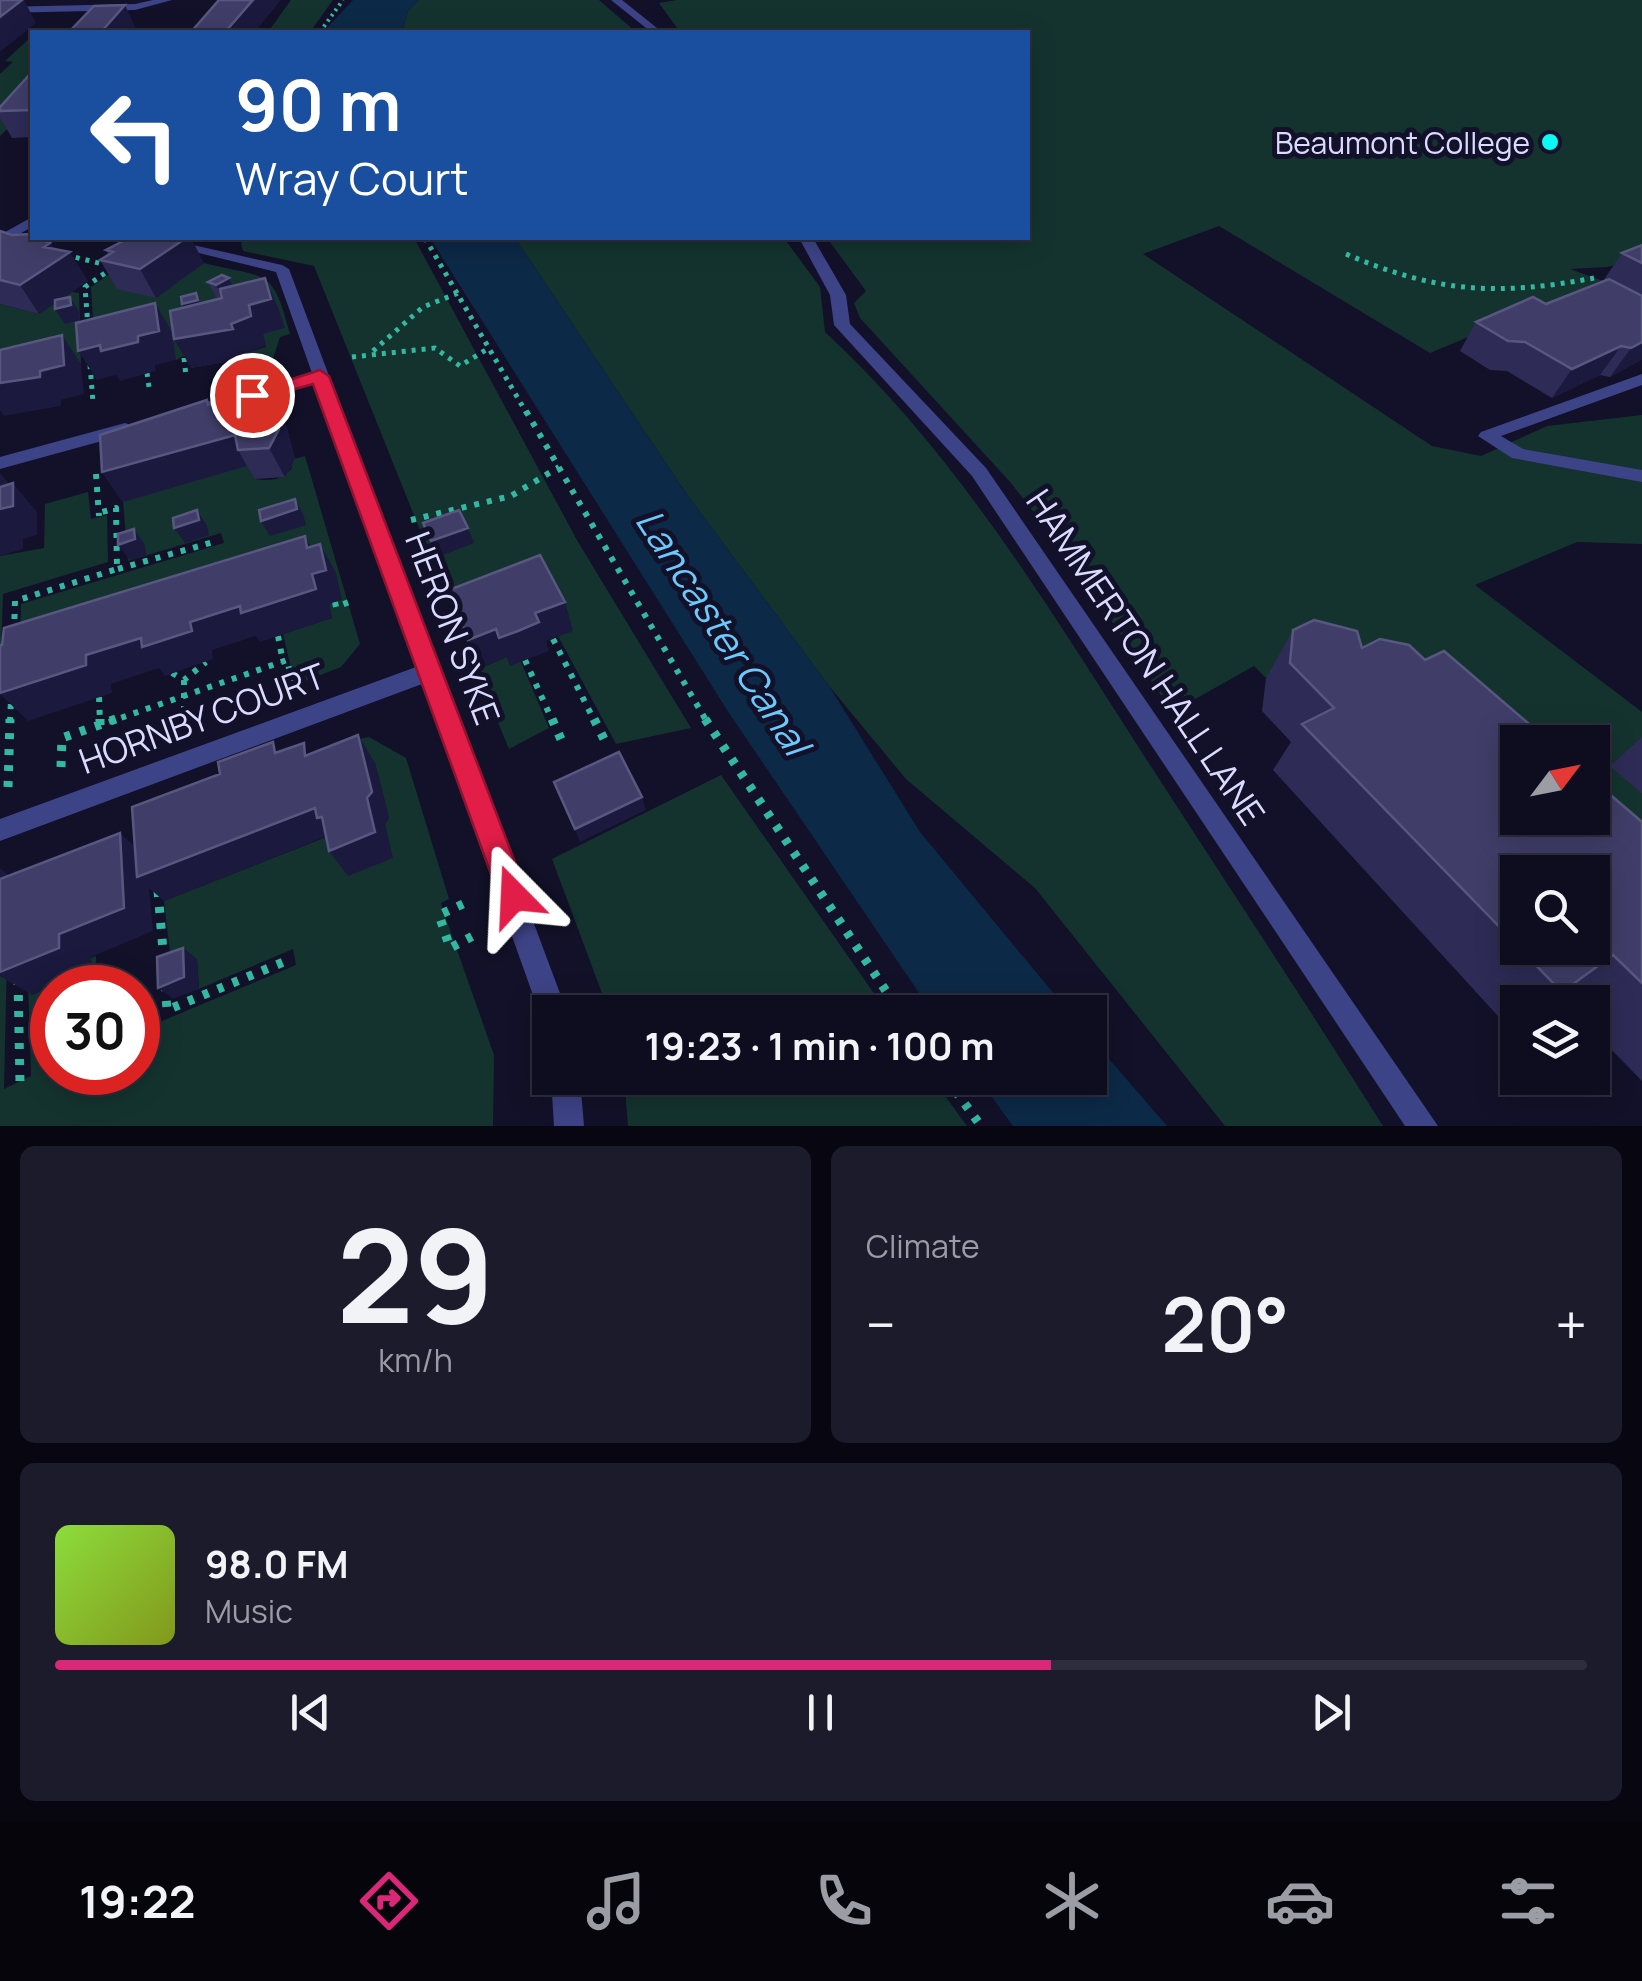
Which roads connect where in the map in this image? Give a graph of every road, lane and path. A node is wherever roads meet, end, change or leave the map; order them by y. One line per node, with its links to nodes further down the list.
1 (168, 0): 4 (street)
2 (343, 0): 5 (path)
3 (616, 0): 6 (street)
4 (0, 10)
5 (321, 30)
6 (654, 30)
7 (30, 222): 8 (street)
8 (1, 240): 13 (path)
9 (154, 240): 26 (street, HERON SYKE)
10 (426, 240): 18 (path)
11 (807, 240): 74 (street, HAMMERTON HALL LANE)
12 (1346, 254): 17 (path)
13 (68, 256): 14 (path); 15 (path)
14 (91, 261): 16 (path); 19 (path)
15 (55, 264)
16 (79, 269)
17 (1594, 278)
18 (458, 294): 20 (path); 21 (path)
19 (89, 344)
20 (489, 348): 21 (path); 35 (path)
21 (372, 351): 23 (path)
22 (184, 358): 27 (path)
23 (342, 360)
24 (90, 362): 30 (path)
25 (147, 373): 29 (path)
26 (320, 376): 31 (street); 47 (street, HERON SYKE)
27 (186, 377)
28 (1642, 379): 36 (street)
29 (148, 387)
30 (93, 412)
31 (182, 414)
32 (145, 424): 33 (street)
33 (0, 463)
34 (96, 466): 39 (path)
35 (559, 468): 37 (path); 68 (path)
36 (1642, 476)
37 (404, 522)
38 (217, 541): 39 (path)
39 (117, 569): 44 (path)
40 (335, 602): 41 (path)
41 (349, 602)
42 (278, 636): 50 (path)
43 (553, 639): 58 (path)
44 (13, 640)
45 (525, 660): 57 (path)
46 (206, 662): 49 (path)
47 (428, 672): 61 (street, HORNBY COURT); 67 (street, HERON SYKE)
48 (172, 673): 49 (path)
49 (184, 680): 50 (path)
50 (181, 696): 55 (path); 56 (path)
51 (11, 698): 54 (path)
52 (99, 698): 55 (path)
53 (25, 713): 54 (path)
54 (10, 717): 60 (path)
55 (100, 725): 59 (path)
56 (186, 736)
57 (564, 746)
58 (608, 748)
59 (61, 781)
60 (7, 802)
61 (0, 830)
62 (158, 882): 66 (path)
63 (464, 904): 64 (path)
64 (474, 936)
65 (19, 957): 69 (path)
66 (286, 961)
67 (547, 995)
68 (888, 995)
69 (20, 1082)
70 (567, 1095): 72 (street)
71 (958, 1095): 73 (path)
72 (569, 1126)
73 (980, 1126)
74 (1423, 1126)

